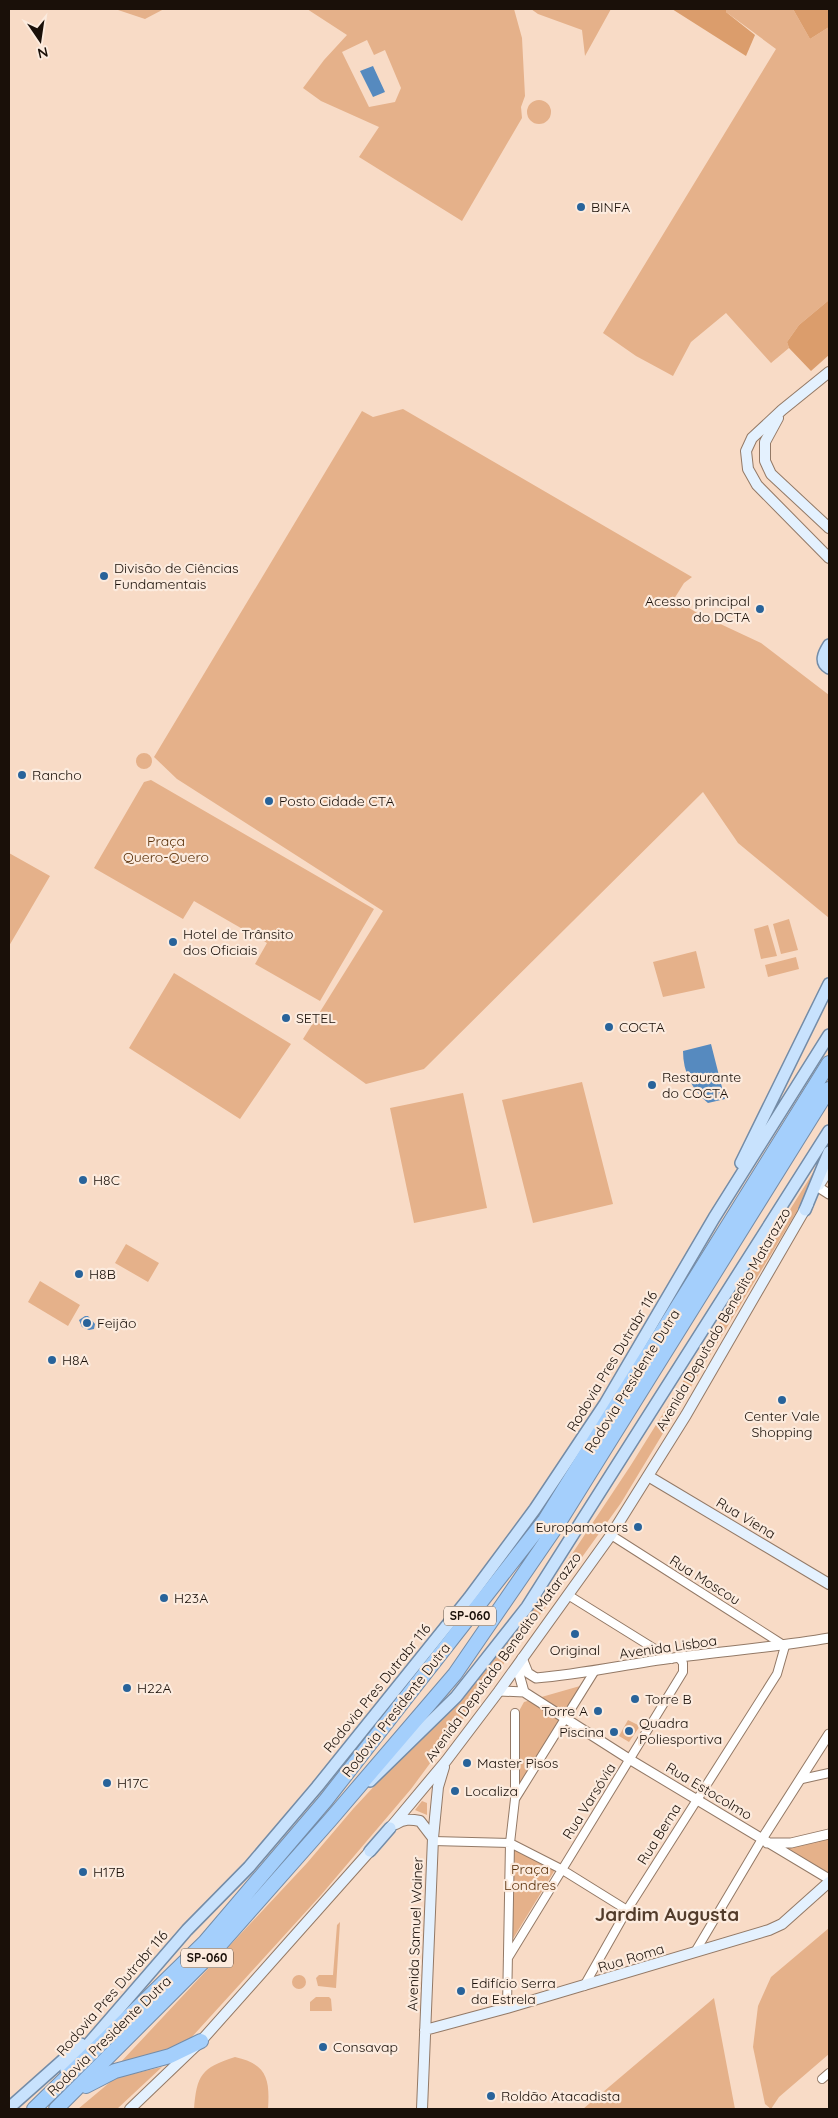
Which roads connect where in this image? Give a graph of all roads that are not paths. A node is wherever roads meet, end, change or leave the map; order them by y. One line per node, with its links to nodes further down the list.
1 (829, 374): 2 (main road)
2 (782, 410): 3 (main road); 4 (main road)
3 (829, 528)
4 (829, 558)
5 (829, 645): 6 (main road)
6 (829, 668)
7 (829, 984): 17 (main road)
8 (829, 1035): 17 (main road)
9 (829, 1063): 60 (highway, Rodovia Presidente Dutra / SP-060)
10 (829, 1089): 38 (highway, Rodovia Presidente Dutra / SP-060)
11 (829, 1132): 38 (main road)
12 (829, 1152): 16 (main road)
13 (829, 1169): 14 (main road, Avenida Deputado Benedito Matarazzo)
14 (818, 1187): 15 (street); 16 (main road, Avenida Deputado Benedito Matarazzo)
15 (829, 1194)
16 (805, 1210): 18 (main road, Avenida Deputado Benedito Matarazzo)
17 (714, 1218): 51 (main road, Rodovia Pres Dutrabr 116)
18 (648, 1476): 19 (main road, Avenida Deputado Benedito Matarazzo); 20 (main road, Rua Viena)
19 (611, 1535): 21 (main road, Avenida Deputado Benedito Matarazzo); 23 (street, Rua Moscou)
20 (829, 1584)
21 (568, 1595): 24 (street); 25 (main road, Avenida Deputado Benedito Matarazzo)
22 (829, 1638): 23 (street, Avenida Lisboa)
23 (785, 1646): 24 (street, Avenida Lisboa); 37 (street, Rua Berna)
24 (675, 1658): 26 (street, Avenida Lisboa); 32 (street, Rua Varsóvia)
25 (520, 1663): 26 (street, Avenida Lisboa); 27 (main road, Avenida Deputado Benedito Matarazzo); 28 (street)
26 (594, 1672): 30 (street)
27 (500, 1691): 28 (street); 33 (main road, Avenida Deputado Benedito Matarazzo)
28 (524, 1692): 30 (street, Rua Estocolmo)
29 (515, 1713): 36 (street)
30 (566, 1720): 32 (street, Rua Estocolmo); 36 (street)
31 (829, 1734): 35 (street)
32 (629, 1760): 37 (street, Rua Estocolmo); 45 (street, Rua Varsóvia)
33 (446, 1762): 39 (main road, Avenida Deputado Benedito Matarazzo); 41 (main road, Avenida Samuel Wainer)
34 (829, 1773): 35 (street)
35 (802, 1779): 42 (street)
36 (515, 1799): 43 (street)
37 (696, 1800): 42 (street, Rua Estocolmo); 47 (street, Rua Berna)
38 (331, 1819): 57 (highway, Rodovia Presidente Dutra / SP-060)
39 (390, 1828): 41 (main road); 44 (main road, Avenida Deputado Benedito Matarazzo)
40 (829, 1834): 42 (street)
41 (433, 1839): 43 (street); 53 (main road, Avenida Samuel Wainer)
42 (764, 1841): 46 (street, Rua Estocolmo); 48 (street)
43 (510, 1843): 45 (street); 49 (street)
44 (370, 1852): 54 (main road, Avenida Deputado Benedito Matarazzo)
45 (561, 1869): 47 (street); 49 (street, Rua Varsóvia)
46 (829, 1880): 48 (main road, Rua Roma)
47 (627, 1910): 50 (street, Rua Berna)
48 (696, 1952): 50 (main road, Rua Roma)
49 (508, 1958): 52 (street)
50 (584, 1986): 52 (main road, Rua Roma)
51 (123, 2006): 58 (main road); 59 (main road, Rodovia Pres Dutrabr 116)
52 (507, 2008): 53 (main road, Rua Roma)
53 (425, 2030): 63 (main road, Avenida Samuel Wainer)
54 (201, 2041): 57 (highway); 62 (main road, Avenida Deputado Benedito Matarazzo)
55 (829, 2072): 56 (street)
56 (822, 2079)
57 (77, 2090): 61 (highway, Rodovia Presidente Dutra / SP-060)
58 (9, 2108)
59 (25, 2109)
60 (34, 2109)
61 (56, 2109)
62 (130, 2109)
63 (422, 2109)

